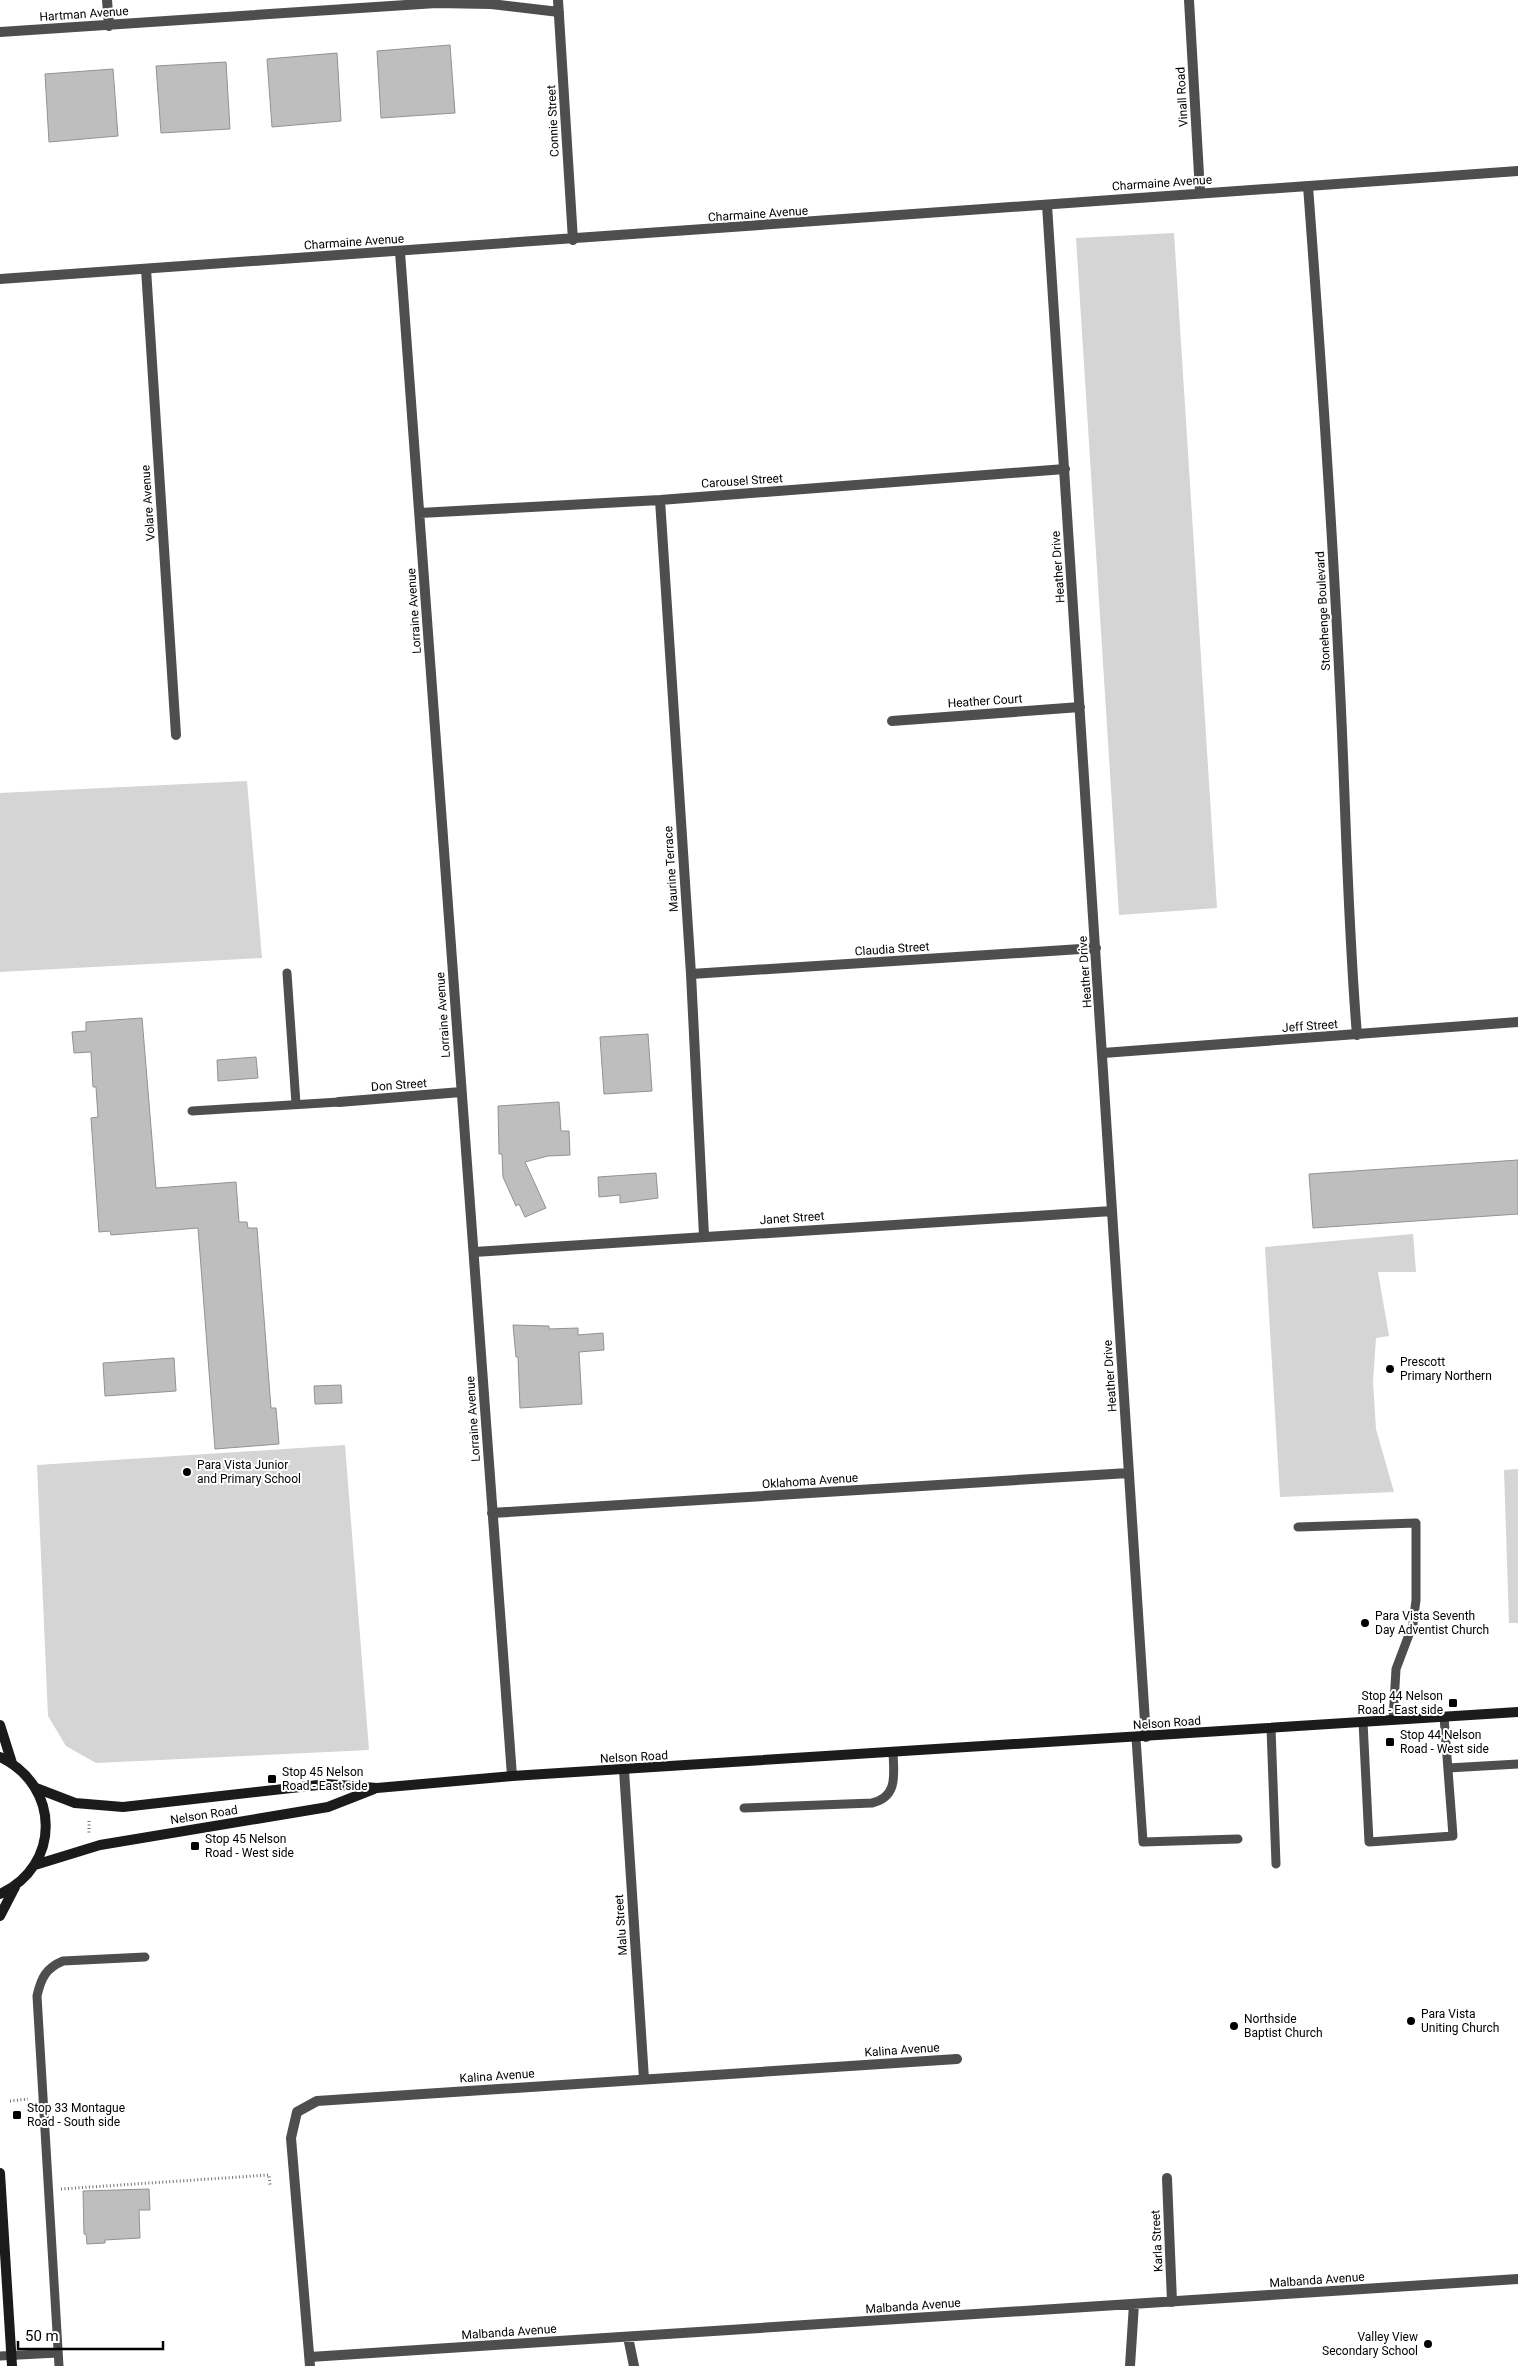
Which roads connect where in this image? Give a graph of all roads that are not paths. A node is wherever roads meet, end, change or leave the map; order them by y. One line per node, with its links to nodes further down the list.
1 (107, 0): 6 (street)
2 (558, 0): 5 (street, Connie Street)
3 (1189, 0): 10 (street, Vinall Road)
4 (329, 5): 5 (street, Hartman Avenue); 6 (street, Hartman Avenue)
5 (559, 12): 12 (street, Connie Street)
6 (109, 26): 7 (street, Hartman Avenue)
7 (0, 32)
8 (1518, 171): 9 (street, Charmaine Avenue)
9 (1308, 186): 10 (street, Charmaine Avenue); 26 (street, Stonehenge Boulevard)
10 (1200, 192): 11 (street, Charmaine Avenue)
11 (1047, 205): 12 (street, Charmaine Avenue); 16 (street, Heather Drive)
12 (573, 240): 13 (street, Charmaine Avenue)
13 (400, 252): 14 (street, Charmaine Avenue); 18 (street, Lorraine Avenue)
14 (146, 269): 15 (street, Charmaine Avenue); 21 (street, Volare Avenue)
15 (0, 279)
16 (1065, 469): 17 (street, Carousel Street); 19 (street, Heather Drive)
17 (660, 500): 18 (street, Carousel Street); 24 (street, Maurine Terrace)
18 (420, 513): 28 (street, Lorraine Avenue)
19 (1080, 707): 20 (street, Heather Court); 22 (street, Heather Drive)
20 (892, 721)
21 (176, 735)
22 (1096, 948): 24 (street, Claudia Street); 27 (street, Heather Drive)
23 (287, 973): 30 (lane)
24 (691, 974): 33 (street, Maurine Terrace)
25 (1518, 1022): 26 (street, Jeff Street)
26 (1357, 1035): 27 (street, Jeff Street)
27 (1103, 1053): 32 (street, Heather Drive)
28 (461, 1092): 29 (street, Don Street); 34 (street, Lorraine Avenue)
29 (339, 1102): 30 (lane)
30 (296, 1104): 31 (lane)
31 (192, 1111)
32 (1112, 1211): 33 (street, Janet Street); 35 (street, Heather Drive)
33 (704, 1236): 34 (street, Janet Street)
34 (474, 1252): 36 (street, Lorraine Avenue)
35 (1128, 1473): 36 (street, Oklahoma Avenue); 44 (street, Heather Drive)
36 (492, 1514): 51 (street, Lorraine Avenue)
37 (1298, 1526): 40 (lane)
38 (1518, 1712): 39 (main road, Nelson Road)
39 (1444, 1717): 40 (main road, Nelson Road); 49 (lane)
40 (1392, 1720): 41 (main road, Nelson Road)
41 (1364, 1722): 43 (main road, Nelson Road); 49 (lane)
42 (0, 1725): 47 (main road)
43 (1271, 1728): 44 (main road, Nelson Road); 56 (lane)
44 (1141, 1738): 45 (main road, Nelson Road); 55 (lane)
45 (893, 1753): 50 (main road, Nelson Road); 54 (lane)
46 (0, 1757): 47 (main road)
47 (12, 1763): 52 (main road)
48 (1518, 1764): 49 (lane)
49 (1448, 1768)
50 (624, 1770): 51 (main road, Nelson Road); 63 (street, Malu Street)
51 (512, 1776): 53 (main road, Nelson Road)
52 (36, 1788): 53 (main road, Nelson Road); 57 (main road)
53 (377, 1788): 57 (main road, Nelson Road)
54 (744, 1808)
55 (1238, 1839)
56 (1276, 1864)
57 (35, 1865): 58 (main road)
58 (15, 1886): 59 (main road); 60 (main road)
59 (0, 1894)
60 (0, 1916)
61 (145, 1957): 70 (lane)
62 (957, 2059): 63 (street, Kalina Avenue)
63 (644, 2079): 73 (street, Kalina Avenue)
64 (0, 2173): 72 (main road)
65 (1166, 2178): 67 (street, Karla Street)
66 (1518, 2279): 67 (street, Malbanda Avenue)
67 (1172, 2302): 68 (street, Malbanda Avenue)
68 (1134, 2304): 69 (street, Malbanda Avenue); 76 (street)
69 (628, 2337): 73 (street, Malbanda Avenue); 75 (street)
70 (58, 2353): 72 (lane); 74 (lane)
71 (0, 2356): 72 (lane)
72 (11, 2361)
73 (310, 2362)
74 (59, 2366)
75 (634, 2366)
76 (1130, 2366)

